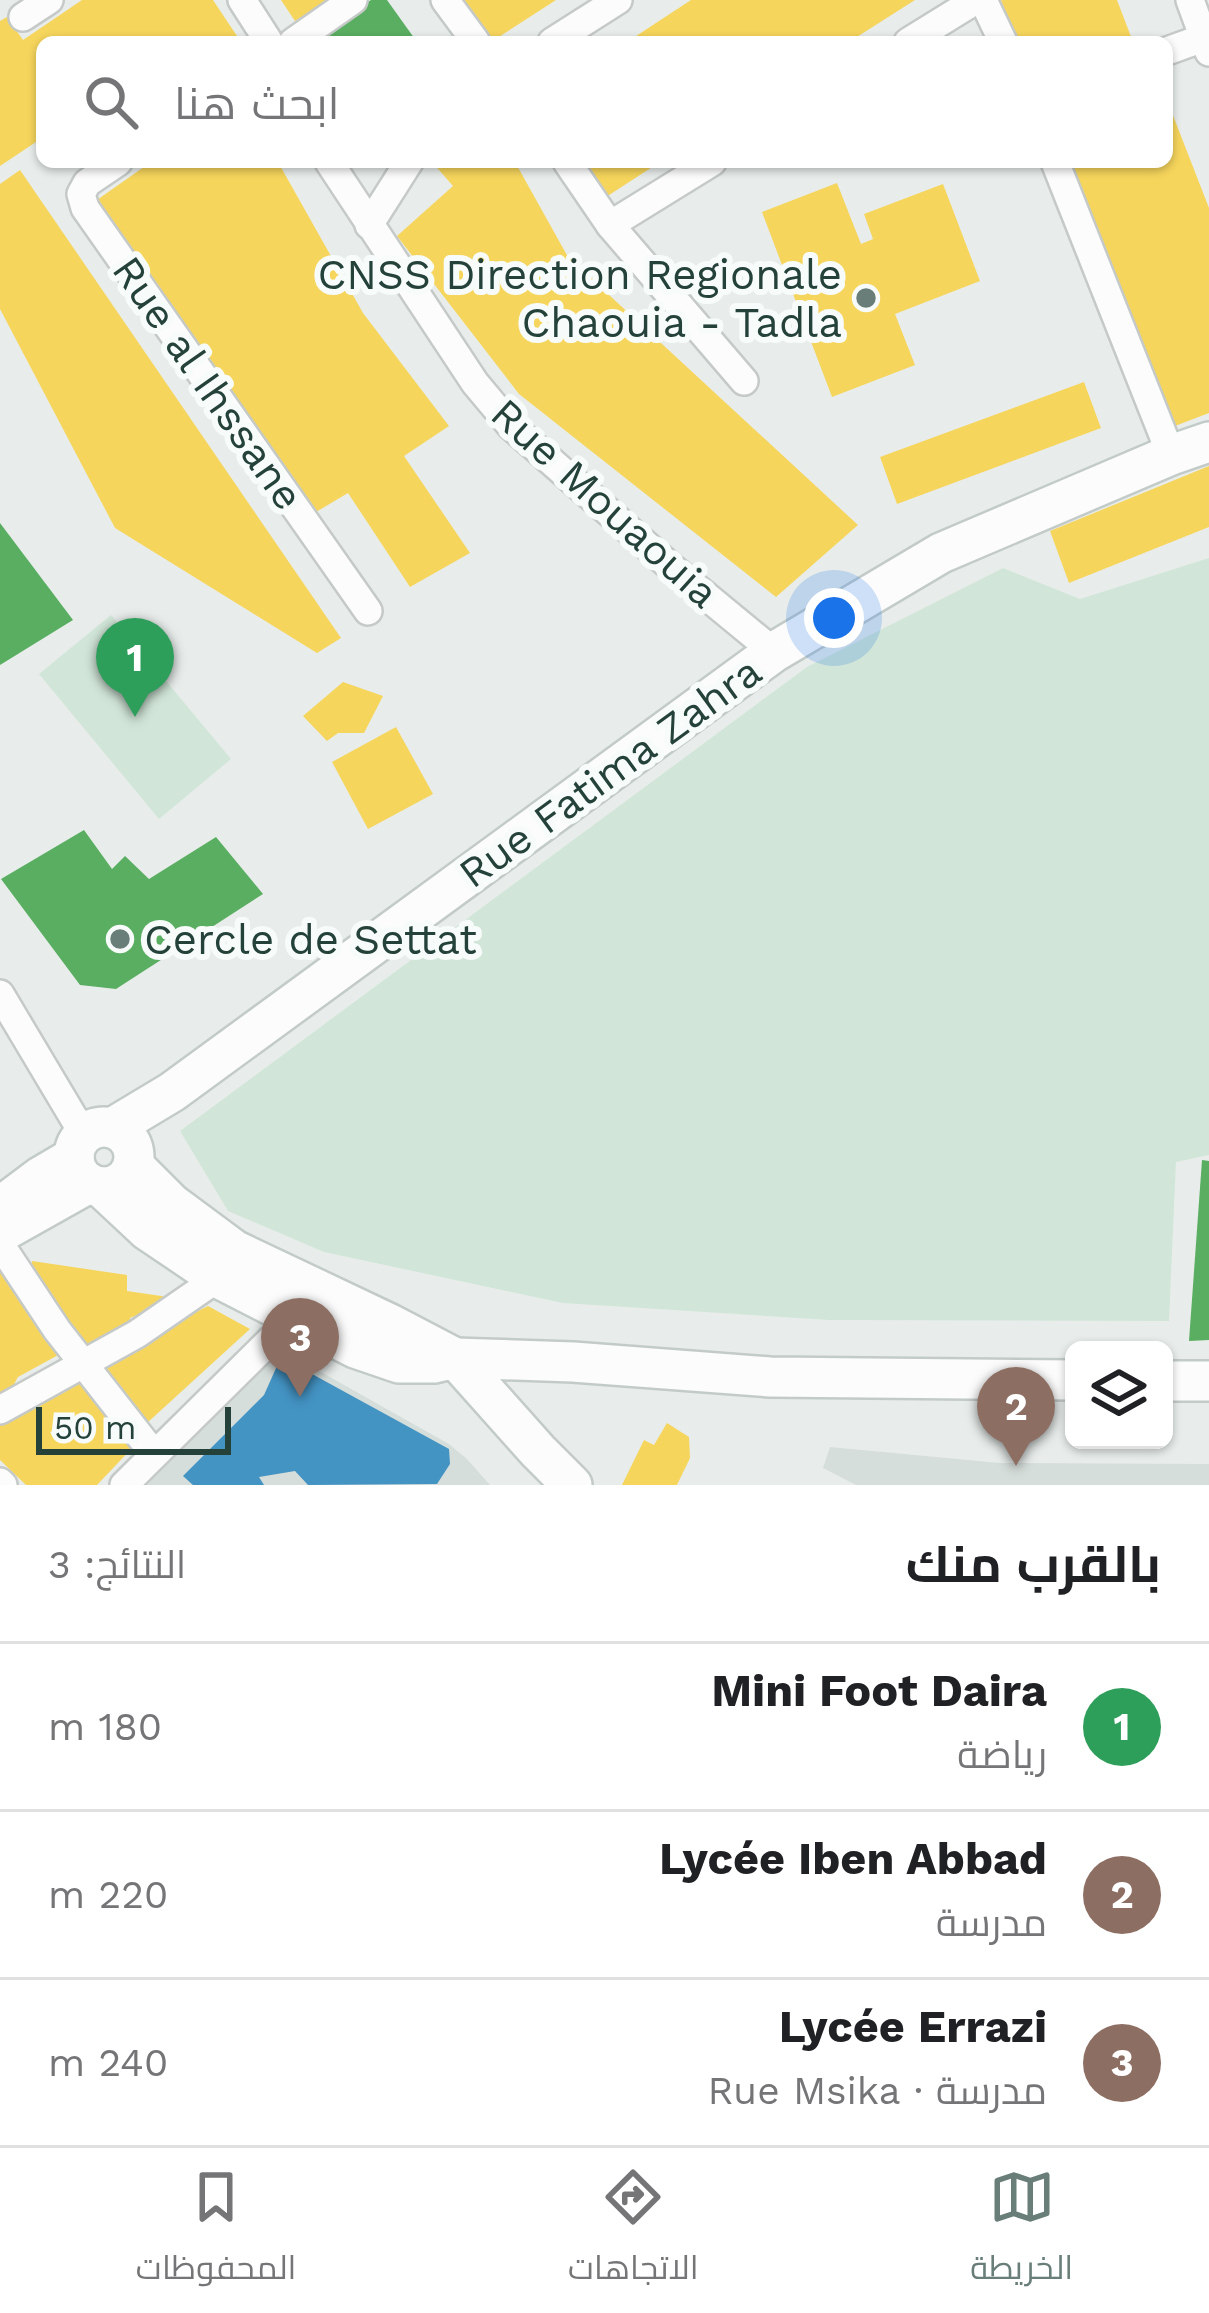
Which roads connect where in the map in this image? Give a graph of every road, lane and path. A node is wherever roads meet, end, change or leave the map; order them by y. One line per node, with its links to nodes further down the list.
1 (49, 0): 8 (street)
2 (242, 0): 9 (street)
3 (353, 0): 10 (street)
4 (445, 0): 11 (street)
5 (618, 0): 12 (street)
6 (980, 0): 13 (street); 14 (street)
7 (1190, 0): 15 (street)
8 (22, 17)
9 (265, 36)
10 (302, 36)
11 (472, 36)
12 (561, 36)
13 (918, 36)
14 (1000, 36)
15 (1206, 45): 16 (street)
16 (1173, 50)
17 (109, 168): 28 (street, Rue al Ihssane)
18 (341, 168): 23 (street, Rue Mouaouia)
19 (405, 168): 23 (street)
20 (571, 168): 24 (street)
21 (702, 168): 24 (street)
22 (1056, 168): 27 (street)
23 (369, 225): 29 (street, Rue Mouaouia)
24 (610, 225): 25 (street)
25 (744, 381)
26 (1209, 442): 27 (street, Rue Fatima Zahra)
27 (1171, 455): 29 (street, Rue Fatima Zahra)
28 (368, 611)
29 (774, 652): 31 (street, Rue Fatima Zahra)
30 (0, 994): 31 (street)
31 (104, 1158): 32 (street); 33 (street); 35 (street); 37 (street)
32 (0, 1207)
33 (0, 1233)
34 (0, 1244): 38 (street)
35 (218, 1278): 36 (street); 38 (street)
36 (295, 1316): 37 (street); 43 (street)
37 (455, 1358): 39 (street); 45 (street)
38 (83, 1363): 42 (street); 43 (street)
39 (1065, 1381)
40 (1173, 1381): 41 (street)
41 (1209, 1381)
42 (0, 1411)
43 (154, 1454): 44 (street)
44 (124, 1485)
45 (572, 1485)

